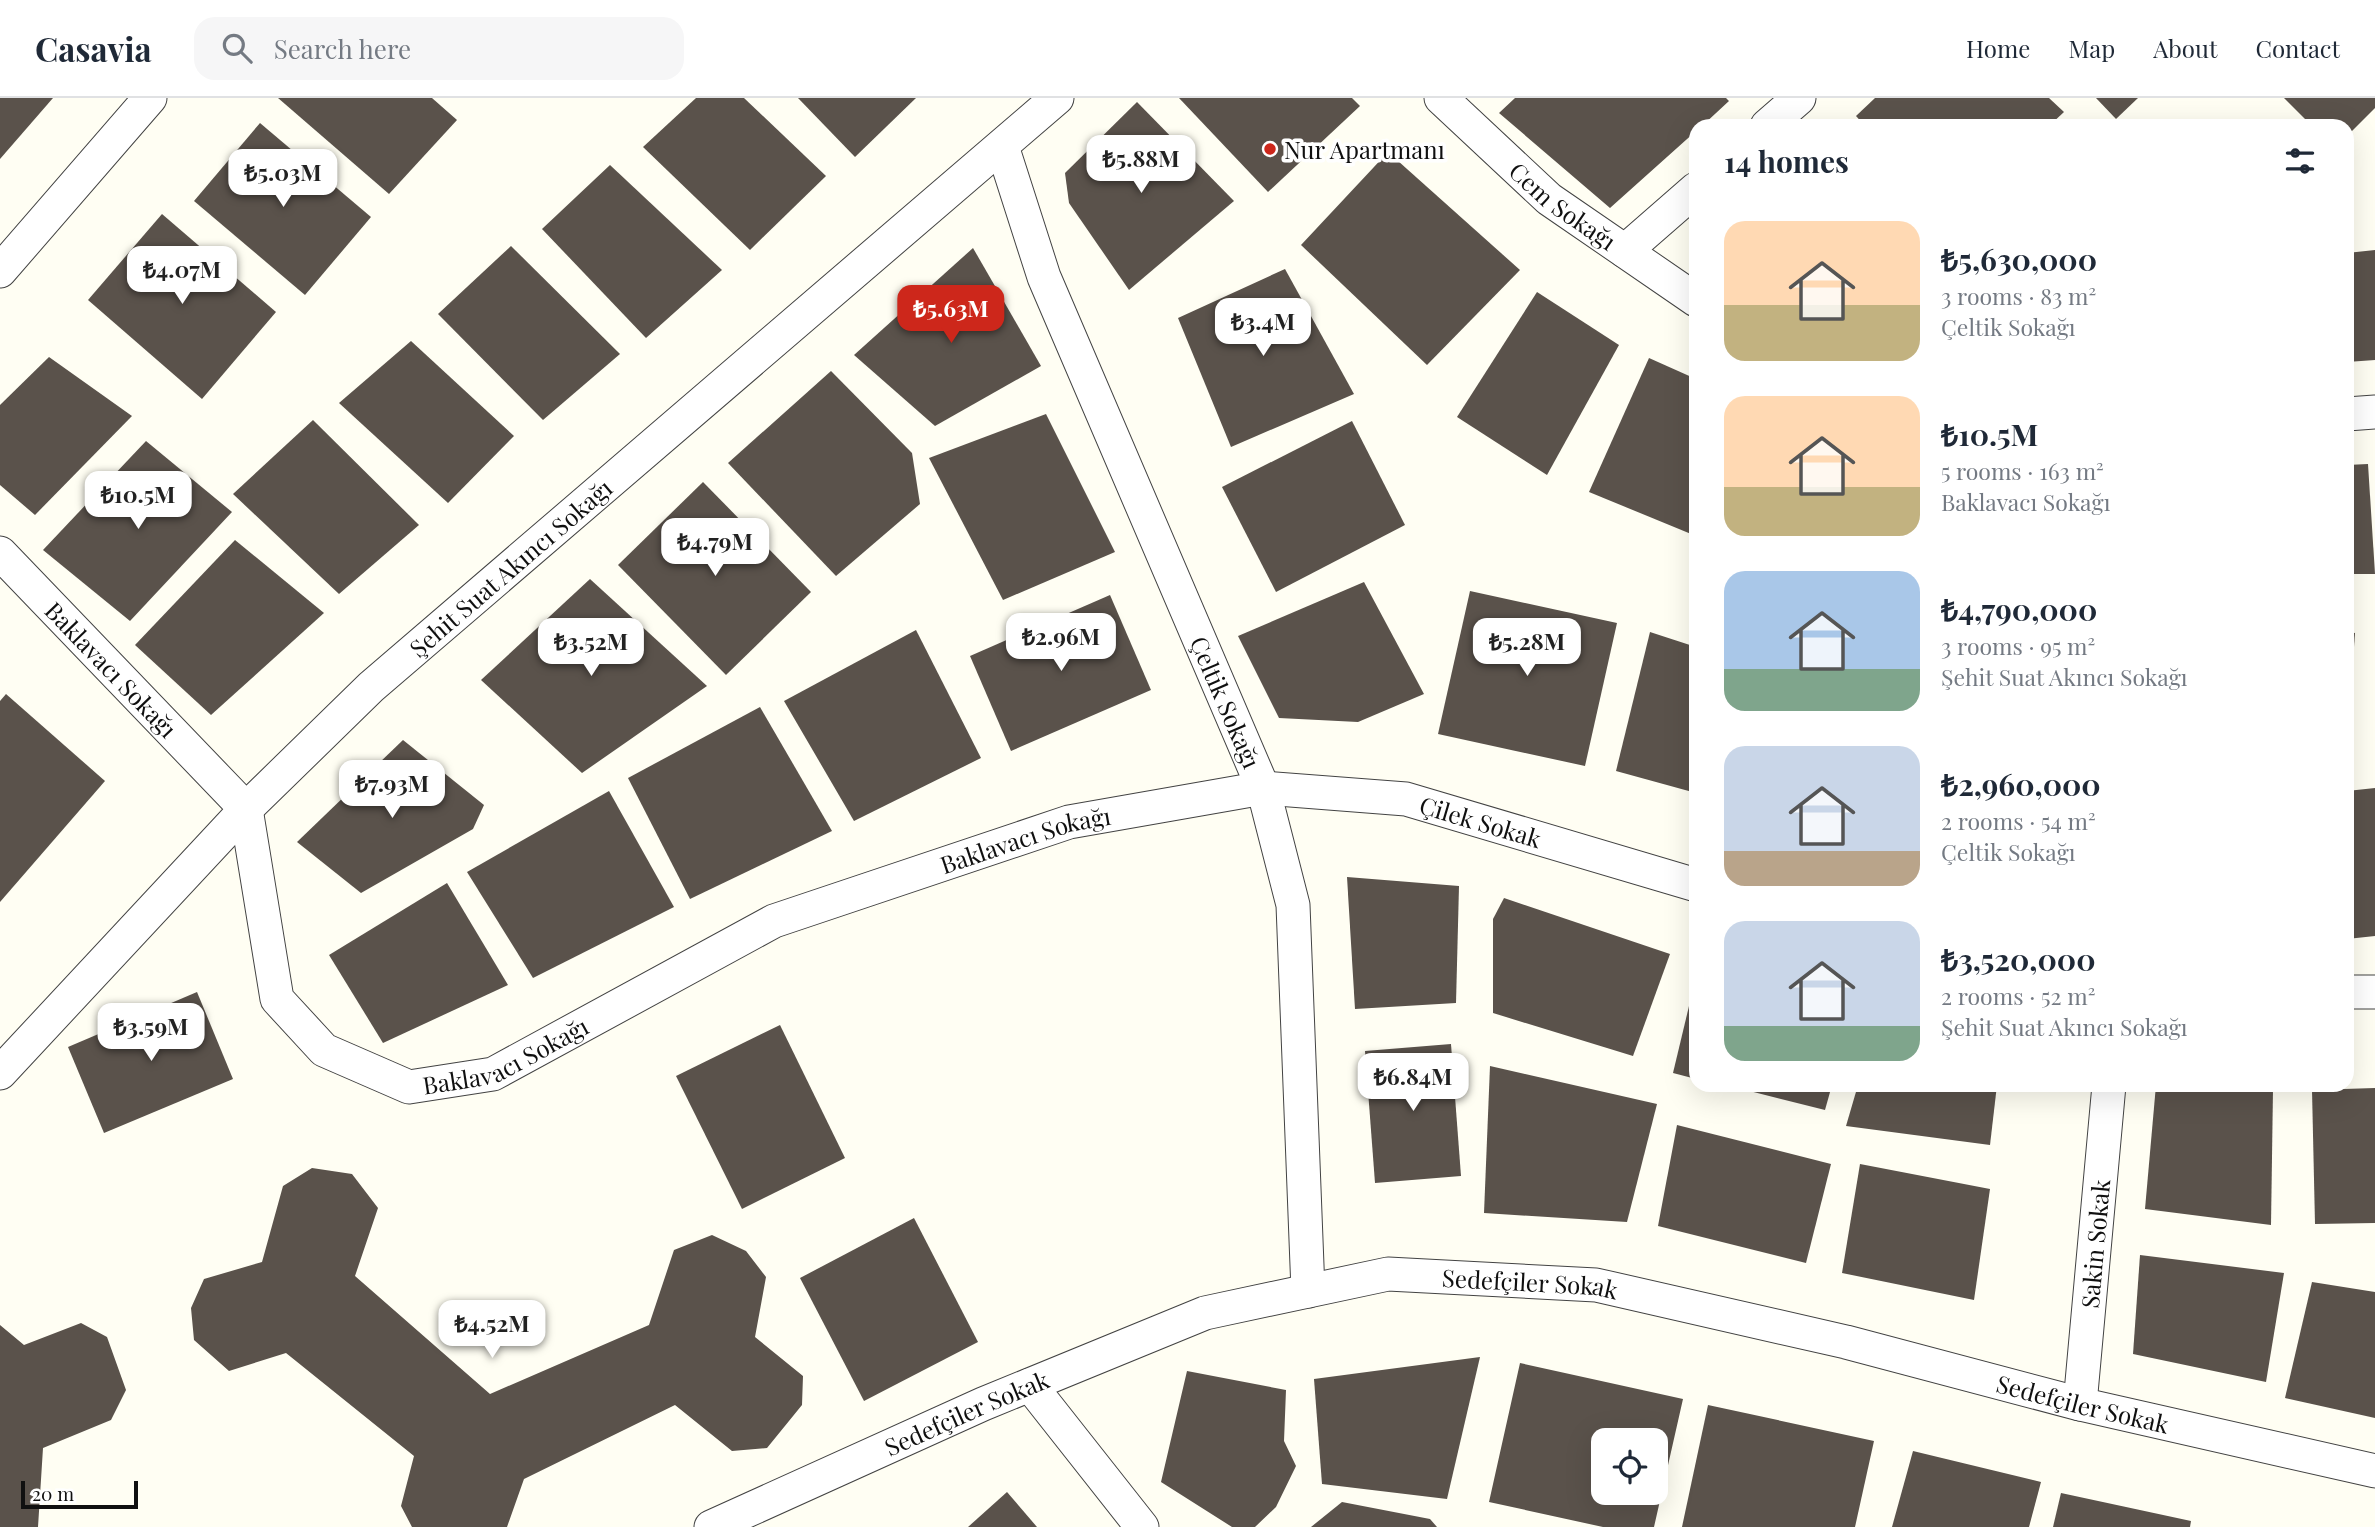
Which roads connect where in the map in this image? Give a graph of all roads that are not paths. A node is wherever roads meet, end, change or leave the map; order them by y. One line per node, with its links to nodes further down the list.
1 (150, 98): 9 (street)
2 (1057, 98): 6 (street, Şehit Suat Akıncı Sokağı)
3 (1441, 98): 8 (street, Cem Sokağı)
4 (1800, 98): 5 (street)
5 (1776, 119)
6 (1002, 146): 14 (street, Çeltik Sokağı); 15 (street, Şehit Suat Akıncı Sokağı)
7 (1689, 195): 8 (street)
8 (1625, 251): 10 (street, Cem Sokağı)
9 (0, 271)
10 (1689, 295)
11 (2375, 412): 12 (street)
12 (2354, 414)
13 (0, 553): 15 (street, Baklavacı Sokağı)
14 (1263, 788): 15 (street, Baklavacı Sokağı); 16 (street, Çilek Sokak); 21 (street, Çeltik Sokağı)
15 (246, 810): 19 (street, Şehit Suat Akıncı Sokağı)
16 (1689, 882)
17 (2354, 992): 18 (street)
18 (2375, 992)
19 (0, 1073)
20 (2108, 1092): 23 (street, Sakin Sokak)
21 (1308, 1291): 22 (street, Sedefçiler Sokak); 23 (street, Sedefçiler Sokak)
22 (1030, 1385): 25 (street, Sedefçiler Sokak); 26 (street)
23 (2080, 1404): 24 (street, Sedefçiler Sokak)
24 (2375, 1471)
25 (711, 1527)
26 (1142, 1527)

